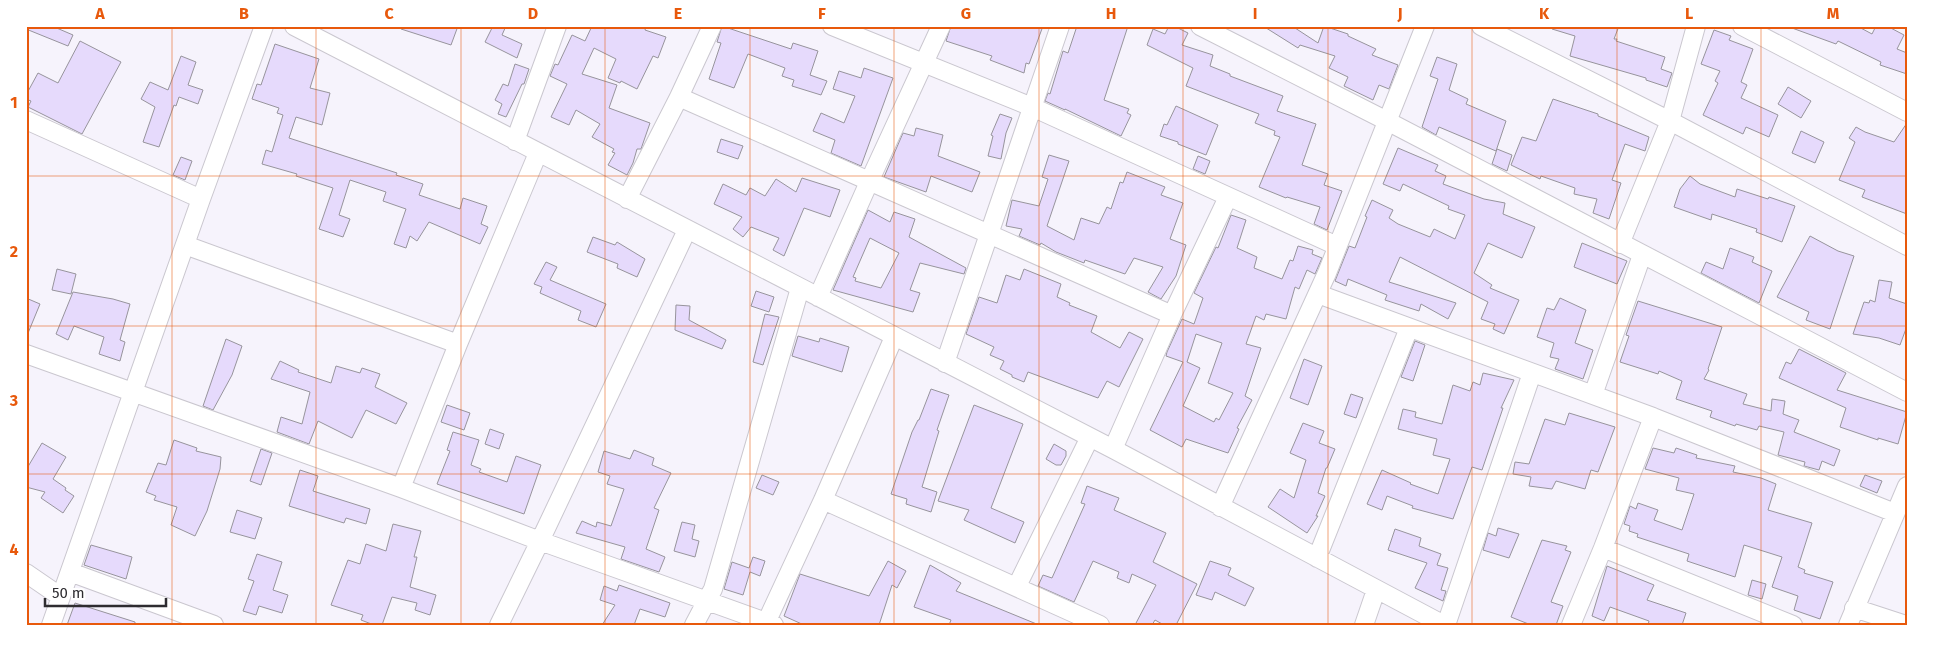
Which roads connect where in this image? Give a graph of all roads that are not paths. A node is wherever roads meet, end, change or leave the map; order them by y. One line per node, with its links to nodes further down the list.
1 (264, 26): 25 (street)
2 (294, 26): 13 (street)
3 (557, 26): 21 (street)
4 (712, 26): 15 (street)
5 (832, 26): 14 (street)
6 (941, 26): 14 (street)
7 (1060, 26): 16 (street)
8 (1200, 26): 19 (street)
9 (1425, 26): 19 (street)
10 (1481, 26): 20 (street)
11 (1696, 26): 20 (street)
12 (1751, 28): 17 (street)
13 (315, 31): 21 (street)
14 (924, 64): 16 (street); 23 (street)
15 (679, 96): 23 (street); 26 (street)
16 (1032, 108): 24 (street); 28 (street)
17 (1907, 112)
18 (26, 120): 25 (street)
19 (1387, 121): 29 (street); 31 (street)
20 (1670, 121): 29 (street); 32 (street)
21 (515, 141): 22 (street)
22 (538, 153): 26 (street); 40 (street)
23 (869, 182): 28 (street); 36 (street)
24 (1228, 197): 31 (street); 37 (street)
25 (201, 199): 30 (street)
26 (627, 199): 27 (street)
27 (687, 230): 34 (street); 55 (street)
28 (989, 233): 37 (street); 42 (street)
29 (1620, 244): 33 (street)
30 (185, 245): 40 (street); 44 (street)
31 (1337, 246): 35 (street)
32 (1907, 246)
33 (1642, 255): 45 (street); 46 (street)
34 (800, 288): 36 (street); 63 (street)
35 (1318, 294): 38 (street); 53 (street)
36 (818, 297): 39 (street)
37 (1172, 315): 49 (street)
38 (1409, 328): 43 (street); 57 (street)
39 (894, 336): 42 (street); 52 (street)
40 (458, 344): 51 (street)
41 (26, 354): 44 (street)
42 (945, 363): 48 (street)
43 (1532, 373): 46 (street); 72 (street)
44 (134, 392): 51 (street); 58 (street)
45 (1907, 392)
46 (1593, 395): 47 (street)
47 (1653, 417): 54 (street); 56 (street)
48 (1090, 438): 49 (street); 60 (street)
49 (1113, 449): 53 (street)
50 (1907, 486): 54 (street)
51 (401, 488): 55 (street)
52 (823, 500): 60 (street); 65 (street)
53 (1220, 507): 57 (street)
54 (1895, 513): 64 (street)
55 (540, 541): 63 (street); 68 (street)
56 (1603, 548): 73 (street); 74 (street)
57 (1316, 558): 61 (street)
58 (70, 572): 62 (street); 67 (street)
59 (26, 573): 62 (street)
60 (1017, 586): 70 (street)
61 (1376, 590): 71 (street); 72 (street)
62 (61, 597): 66 (street)
63 (708, 600): 65 (street); 69 (street)
64 (1851, 617): 75 (street)
65 (769, 624)
66 (51, 625)
67 (214, 625)
68 (499, 625)
69 (694, 625)
70 (1100, 625)
71 (1364, 625)
72 (1445, 625)
73 (1571, 625)
74 (1793, 625)
75 (1906, 625)

